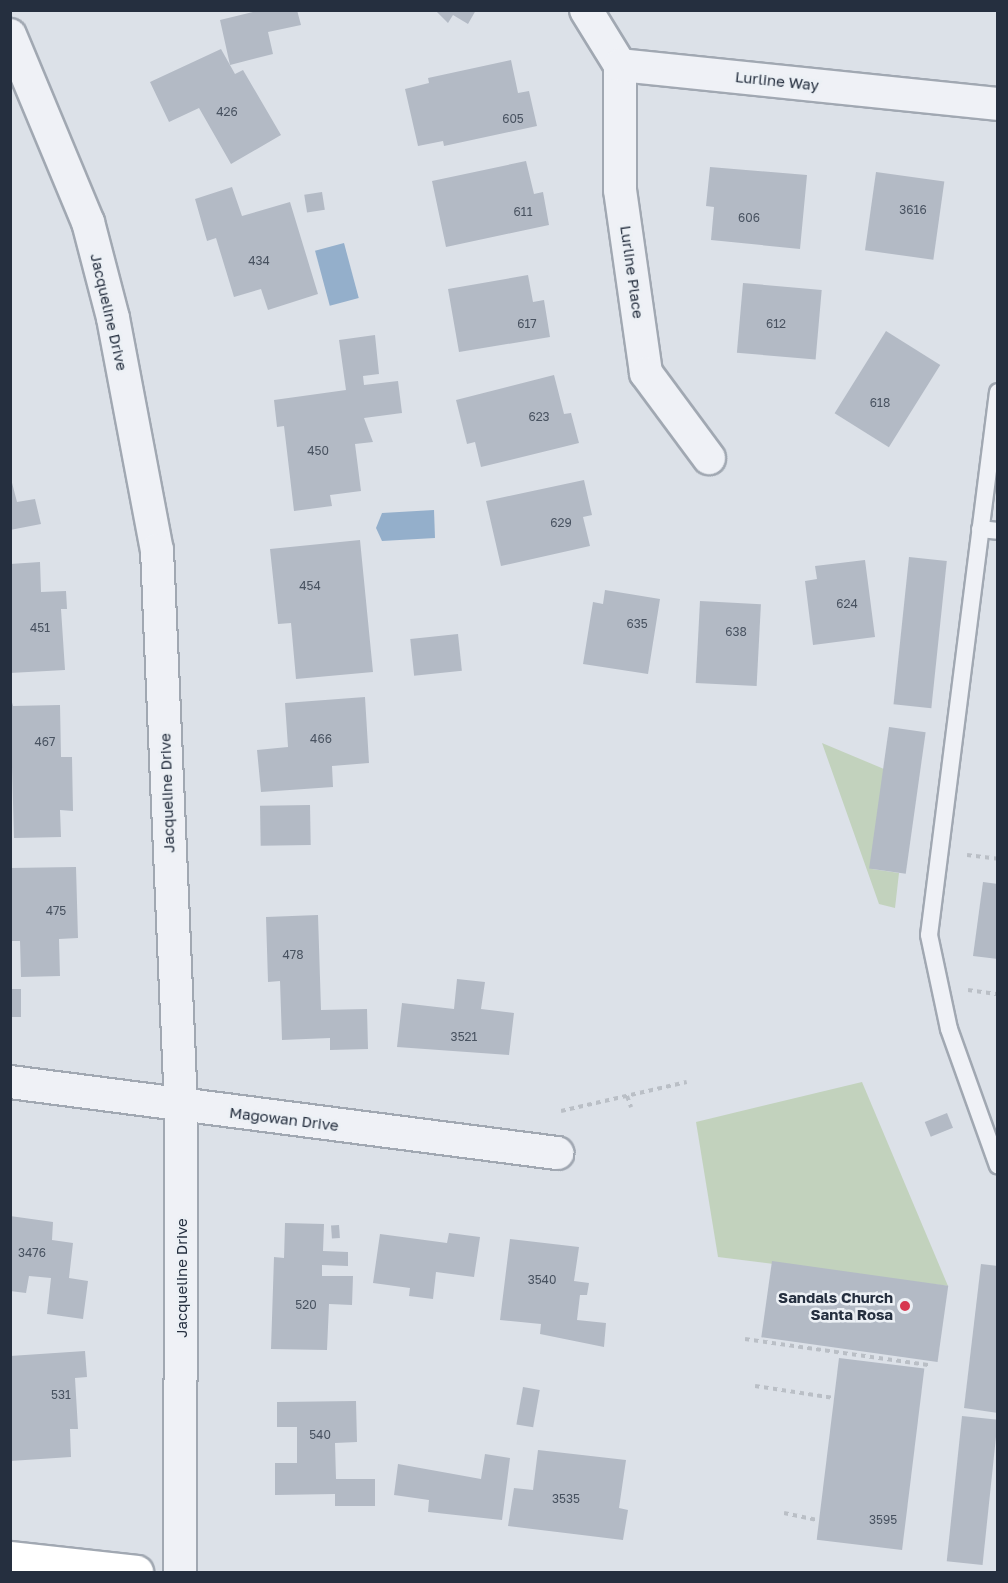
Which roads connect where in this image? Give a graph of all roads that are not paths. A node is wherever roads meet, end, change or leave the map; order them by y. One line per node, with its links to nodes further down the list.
1 (586, 10): 3 (street)
2 (10, 35): 10 (street, Jacqueline Drive)
3 (620, 65): 4 (street, Lurline Way); 6 (street, Lurline Place)
4 (998, 104)
5 (998, 392): 7 (lane)
6 (709, 458)
7 (980, 529): 8 (lane); 12 (lane)
8 (998, 531)
9 (10, 1082): 10 (street, Magowan Drive)
10 (181, 1106): 11 (street, Magowan Drive); 15 (street, Jacqueline Drive)
11 (558, 1153)
12 (998, 1166)
13 (10, 1558): 14 (street)
14 (136, 1572)
15 (180, 1572)

